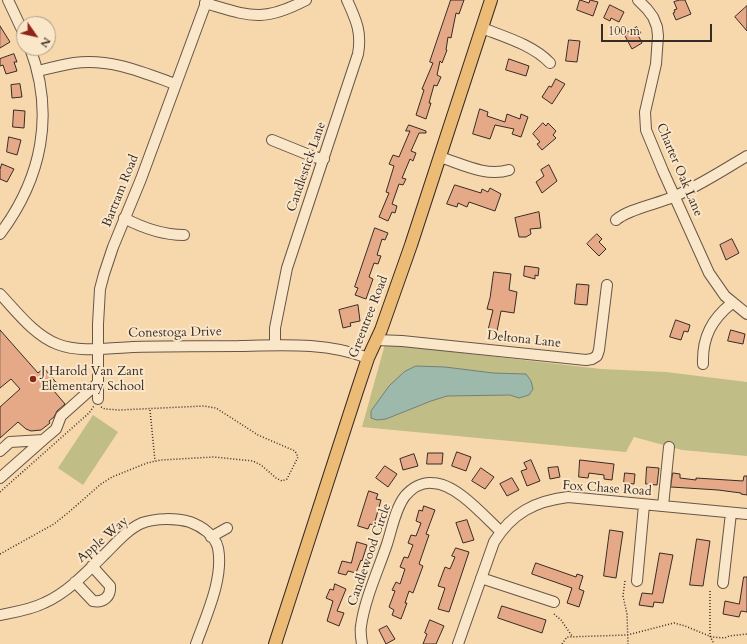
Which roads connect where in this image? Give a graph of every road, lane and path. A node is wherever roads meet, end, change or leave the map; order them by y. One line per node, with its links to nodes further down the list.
1 (8, 0): 7 (street)
2 (306, 0): 6 (street)
3 (347, 0): 16 (street, Candlestick Lane)
4 (491, 0): 8 (main road, Greentree Road)
5 (638, 0): 18 (street, Charter Oak Lane)
6 (206, 1): 12 (street, Bartram Road)
7 (16, 17)
8 (482, 28): 10 (street); 15 (main road, Greentree Road)
9 (33, 56): 11 (street)
10 (550, 63)
11 (38, 71): 12 (street); 21 (street)
12 (175, 84): 19 (street, Bartram Road)
13 (272, 140): 16 (street)
14 (747, 156): 18 (street)
15 (440, 157): 17 (street); 27 (main road, Greentree Road)
16 (324, 159): 28 (street, Candlestick Lane)
17 (509, 170)
18 (675, 196): 20 (street); 25 (street, Charter Oak Lane)
19 (124, 218): 22 (street); 29 (street, Bartram Road)
20 (616, 220)
21 (0, 234)
22 (184, 235)
23 (607, 285): 27 (street, Deltona Lane)
24 (0, 294): 29 (street, Conestoga Drive)
25 (732, 303): 26 (street, Charter Oak Lane); 31 (street)
26 (747, 314)
27 (376, 340): 30 (main road, Greentree Road)
28 (275, 345): 29 (street, Conestoga Drive); 30 (street, Conestoga Drive)
29 (98, 348): 32 (street, Bartram Road)
30 (368, 358): 64 (main road, Greentree Road)
31 (702, 364)
32 (98, 383): 33 (street, Bartram Road); 35 (street)
33 (96, 401): 34 (path); 40 (path)
34 (150, 409): 38 (path); 38 (path)
35 (43, 440): 37 (street); 39 (street)
36 (669, 447): 42 (street)
37 (0, 451)
38 (155, 461): 48 (path)
39 (0, 478)
40 (0, 492)
41 (644, 505): 42 (street, Fox Chase Road); 46 (street, Fox Chase Road); 52 (street)
42 (663, 506): 43 (street, Fox Chase Road)
43 (731, 513): 44 (street, Fox Chase Road); 54 (street)
44 (747, 514)
45 (227, 528): 47 (street)
46 (501, 532): 50 (street, Fox Chase Road); 65 (street, Candlewood Circle)
47 (212, 537): 49 (street, Apple Way); 63 (street, Apple Way)
48 (0, 554)
49 (92, 566): 53 (street, Apple Way); 53 (street)
50 (481, 578): 56 (street); 66 (street, Fox Chase Road)
51 (625, 581): 60 (path)
52 (636, 581)
53 (75, 582): 58 (street, Apple Way)
54 (723, 583)
55 (710, 592): 62 (path)
56 (554, 602)
57 (554, 614): 61 (path)
58 (0, 615)
59 (747, 634): 62 (path)
60 (627, 635): 61 (path); 62 (path); 68 (path)
61 (572, 636): 67 (path)
62 (710, 636): 69 (path)
63 (196, 644)
64 (275, 644)
65 (362, 644)
66 (458, 644)
67 (562, 644)
68 (628, 644)
69 (714, 644)

